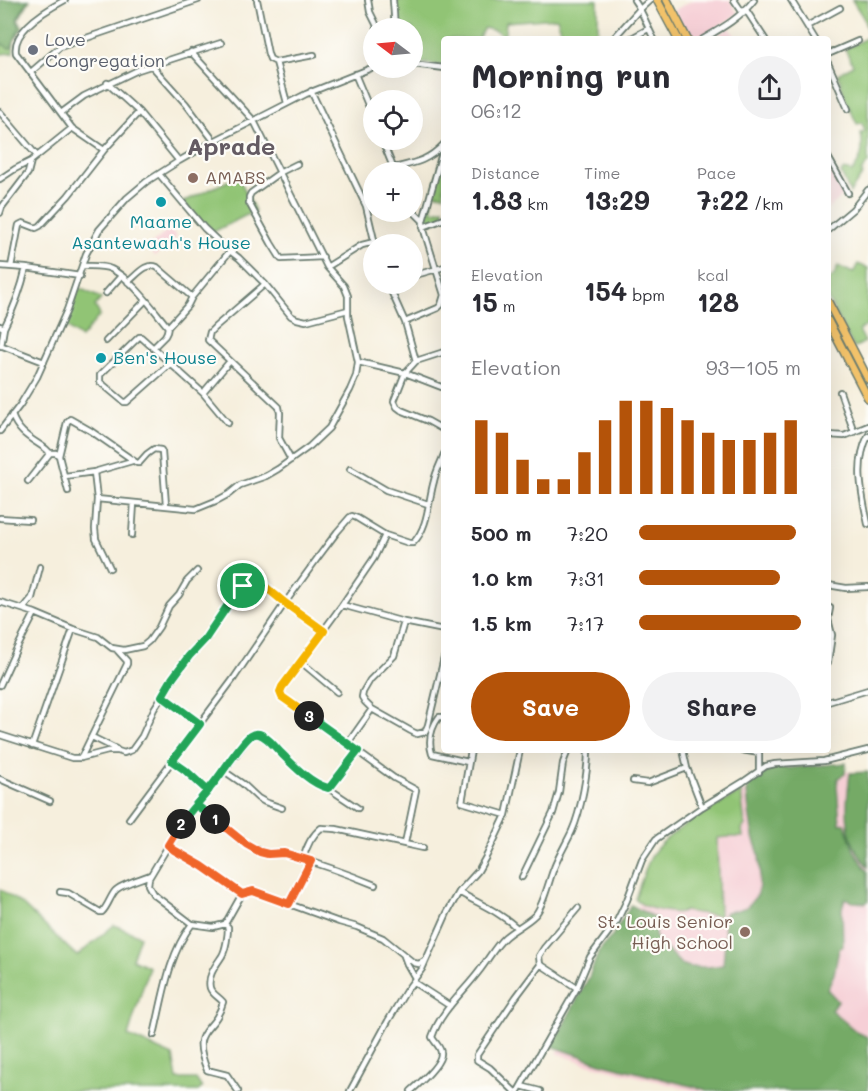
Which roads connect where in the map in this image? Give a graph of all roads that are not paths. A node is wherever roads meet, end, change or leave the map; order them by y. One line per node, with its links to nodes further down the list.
1 (66, 0): 39 (street)
2 (198, 0): 39 (street)
3 (257, 0): 33 (street)
4 (368, 0): 16 (street)
5 (393, 0): 17 (street)
6 (634, 0): 14 (street)
7 (650, 0): 14 (street)
8 (657, 0): 23 (highway)
9 (667, 0): 24 (highway)
10 (735, 0): 15 (street)
11 (754, 0): 15 (street)
12 (791, 0): 18 (street)
13 (840, 8): 18 (street)
14 (640, 9): 19 (street); 20 (street)
15 (745, 11): 25 (street); 26 (street)
16 (373, 18)
17 (394, 18)
18 (807, 26): 27 (street)
19 (648, 28): 21 (street); 22 (street)
20 (616, 36)
21 (635, 36)
22 (652, 36)
23 (676, 36)
24 (685, 36)
25 (708, 36)
26 (763, 36)
27 (813, 36)
28 (858, 41): 31 (street)
29 (221, 43): 30 (street)
30 (190, 52): 34 (street); 49 (street)
31 (831, 53)
32 (314, 54): 33 (street)
33 (276, 62): 44 (street)
34 (151, 65): 41 (street); 51 (street)
35 (423, 65): 36 (street)
36 (441, 68)
37 (831, 70): 45 (street)
38 (363, 71): 40 (street)
39 (31, 72): 48 (street)
40 (355, 74): 42 (street); 43 (street)
41 (107, 83): 47 (street); 48 (street)
42 (311, 91): 44 (street); 66 (street)
43 (363, 93)
44 (287, 103): 49 (street)
45 (848, 109)
46 (0, 112): 54 (street)
47 (139, 112): 53 (street); 57 (street)
48 (61, 113): 50 (street)
49 (254, 121): 51 (street); 61 (street)
50 (72, 128): 53 (street); 54 (street)
51 (214, 141): 57 (street)
52 (441, 148): 58 (street)
53 (104, 150): 78 (street)
54 (37, 156): 56 (street)
55 (441, 156): 69 (street)
56 (31, 161): 63 (street); 67 (street)
57 (179, 161): 62 (street)
58 (418, 162)
59 (831, 162): 65 (street)
60 (297, 164): 61 (street)
61 (279, 173): 75 (street); 75 (street)
62 (159, 174): 74 (street); 77 (street)
63 (0, 180)
64 (868, 190): 72 (street)
65 (848, 193)
66 (363, 200)
67 (0, 213)
68 (441, 220): 71 (street)
69 (423, 221)
70 (423, 222): 71 (street)
71 (423, 227): 82 (street)
72 (831, 227)
73 (363, 245): 79 (street)
74 (230, 251): 87 (street); 91 (street)
75 (323, 257): 79 (street)
76 (0, 266): 78 (street)
77 (83, 266): 84 (street); 85 (street)
78 (11, 267): 80 (street)
79 (327, 267): 95 (street)
80 (26, 268): 84 (street); 97 (street)
81 (441, 268): 82 (street)
82 (436, 269): 83 (street); 88 (street)
83 (423, 273)
84 (80, 276): 107 (street)
85 (121, 276): 86 (street); 89 (street)
86 (128, 282): 91 (street); 92 (street)
87 (265, 284): 95 (street); 105 (street)
88 (441, 285)
89 (106, 293)
90 (392, 294): 96 (street)
91 (192, 297): 98 (street)
92 (146, 300): 98 (street); 100 (street)
93 (441, 305): 96 (street)
94 (831, 308): 111 (highway)
95 (348, 310): 108 (street)
96 (405, 322): 106 (street)
97 (2, 327): 101 (street)
98 (168, 327): 102 (street)
99 (831, 327): 115 (highway)
100 (106, 341)
101 (2, 346): 103 (street); 107 (street)
102 (153, 348): 109 (street); 109 (street)
103 (0, 352)
104 (441, 353): 106 (street)
105 (230, 361): 114 (street); 126 (street)
106 (416, 361): 110 (street)
107 (44, 362): 116 (street)
108 (358, 362): 110 (street); 126 (street)
109 (170, 364): 114 (street)
110 (405, 373): 112 (street); 119 (street)
111 (868, 379)
112 (441, 387)
113 (840, 392): 121 (street)
114 (203, 393): 117 (street)
115 (868, 398)
116 (12, 415): 120 (street); 124 (street)
117 (228, 423)
118 (868, 426): 121 (street)
119 (441, 428)
120 (0, 431)
121 (854, 432): 122 (street)
122 (831, 435)
123 (868, 436): 140 (street)
124 (50, 453): 125 (street); 132 (street)
125 (59, 456): 127 (street); 131 (street)
126 (291, 460): 137 (street)
127 (132, 461): 130 (street); 137 (street)
128 (441, 462): 136 (street)
129 (350, 469): 136 (street)
130 (94, 472): 131 (street); 134 (street)
131 (65, 476): 133 (street)
132 (28, 481)
133 (68, 491)
134 (96, 499): 135 (street); 144 (street)
135 (134, 503): 137 (street); 142 (street)
136 (428, 504): 141 (street)
137 (166, 505)
138 (0, 518): 139 (street)
139 (30, 520)
140 (868, 525)
141 (385, 534): 150 (street); 151 (street)
142 (132, 535)
143 (40, 567): 149 (street)
144 (110, 568)
145 (198, 571): 158 (street)
146 (831, 586): 147 (street)
147 (868, 587)
148 (0, 602): 152 (street)
149 (29, 602): 152 (street); 153 (street)
150 (285, 603): 157 (street); 164 (street); 168 (street)
151 (342, 605): 154 (street); 157 (street)
152 (23, 609): 153 (street)
153 (33, 612): 155 (street); 161 (street)
154 (404, 622): 156 (street); 166 (street)
155 (73, 629): 158 (street); 172 (street)
156 (441, 629)
157 (324, 631): 159 (street)
158 (117, 650): 170 (street)
159 (301, 662): 163 (street); 171 (street)
160 (441, 671): 166 (street)
161 (0, 686)
162 (868, 690): 165 (street)
163 (337, 692)
164 (162, 696): 168 (street); 174 (street)
165 (831, 701)
166 (372, 709): 171 (street)
167 (441, 717): 184 (street)
168 (200, 724): 183 (street)
169 (0, 735): 172 (street)
170 (92, 737): 174 (street); 182 (street)
171 (348, 743): 175 (street)
172 (32, 746): 182 (street)
173 (868, 750): 187 (street)
174 (118, 751): 182 (street)
175 (358, 751): 190 (street); 199 (street)
176 (470, 753): 184 (street)
177 (519, 753): 197 (street)
178 (567, 753): 205 (street)
179 (588, 753): 214 (street)
180 (684, 753): 185 (street)
181 (759, 753): 187 (street)
182 (81, 758)
183 (172, 761): 191 (street); 198 (street)
184 (468, 762): 197 (street)
185 (687, 768): 189 (street); 194 (street)
186 (224, 771): 190 (street); 191 (street); 195 (street)
187 (759, 771): 194 (street)
188 (0, 779): 192 (street)
189 (633, 781)
190 (328, 788): 196 (street)
191 (208, 791): 193 (street)
192 (50, 801)
193 (196, 805): 200 (street); 202 (street)
194 (702, 807): 219 (street)
195 (282, 808)
196 (358, 808)
197 (506, 815): 208 (street)
198 (129, 819)
199 (405, 843): 201 (street); 202 (street)
200 (168, 845): 204 (street); 209 (street)
201 (423, 848)
202 (303, 860): 203 (street)
203 (311, 861): 206 (street); 210 (street)
204 (150, 875): 207 (street); 212 (street)
205 (522, 877)
206 (375, 885)
207 (60, 892)
208 (459, 892): 214 (street); 216 (street)
209 (242, 894): 210 (street); 213 (street)
210 (289, 904): 215 (street)
211 (578, 908): 217 (street)
212 (192, 924): 213 (street); 221 (street)
213 (222, 925): 224 (street)
214 (517, 928): 220 (street)
215 (404, 956): 216 (street); 218 (street)
216 (426, 960): 218 (street)
217 (540, 965): 219 (street); 222 (street)
218 (414, 980): 220 (street); 225 (street)
219 (577, 988): 222 (street)
220 (450, 1006): 223 (street)
221 (154, 1035)
222 (518, 1089): 226 (street)
223 (413, 1090)
224 (238, 1091)
225 (350, 1091)
226 (540, 1091)

